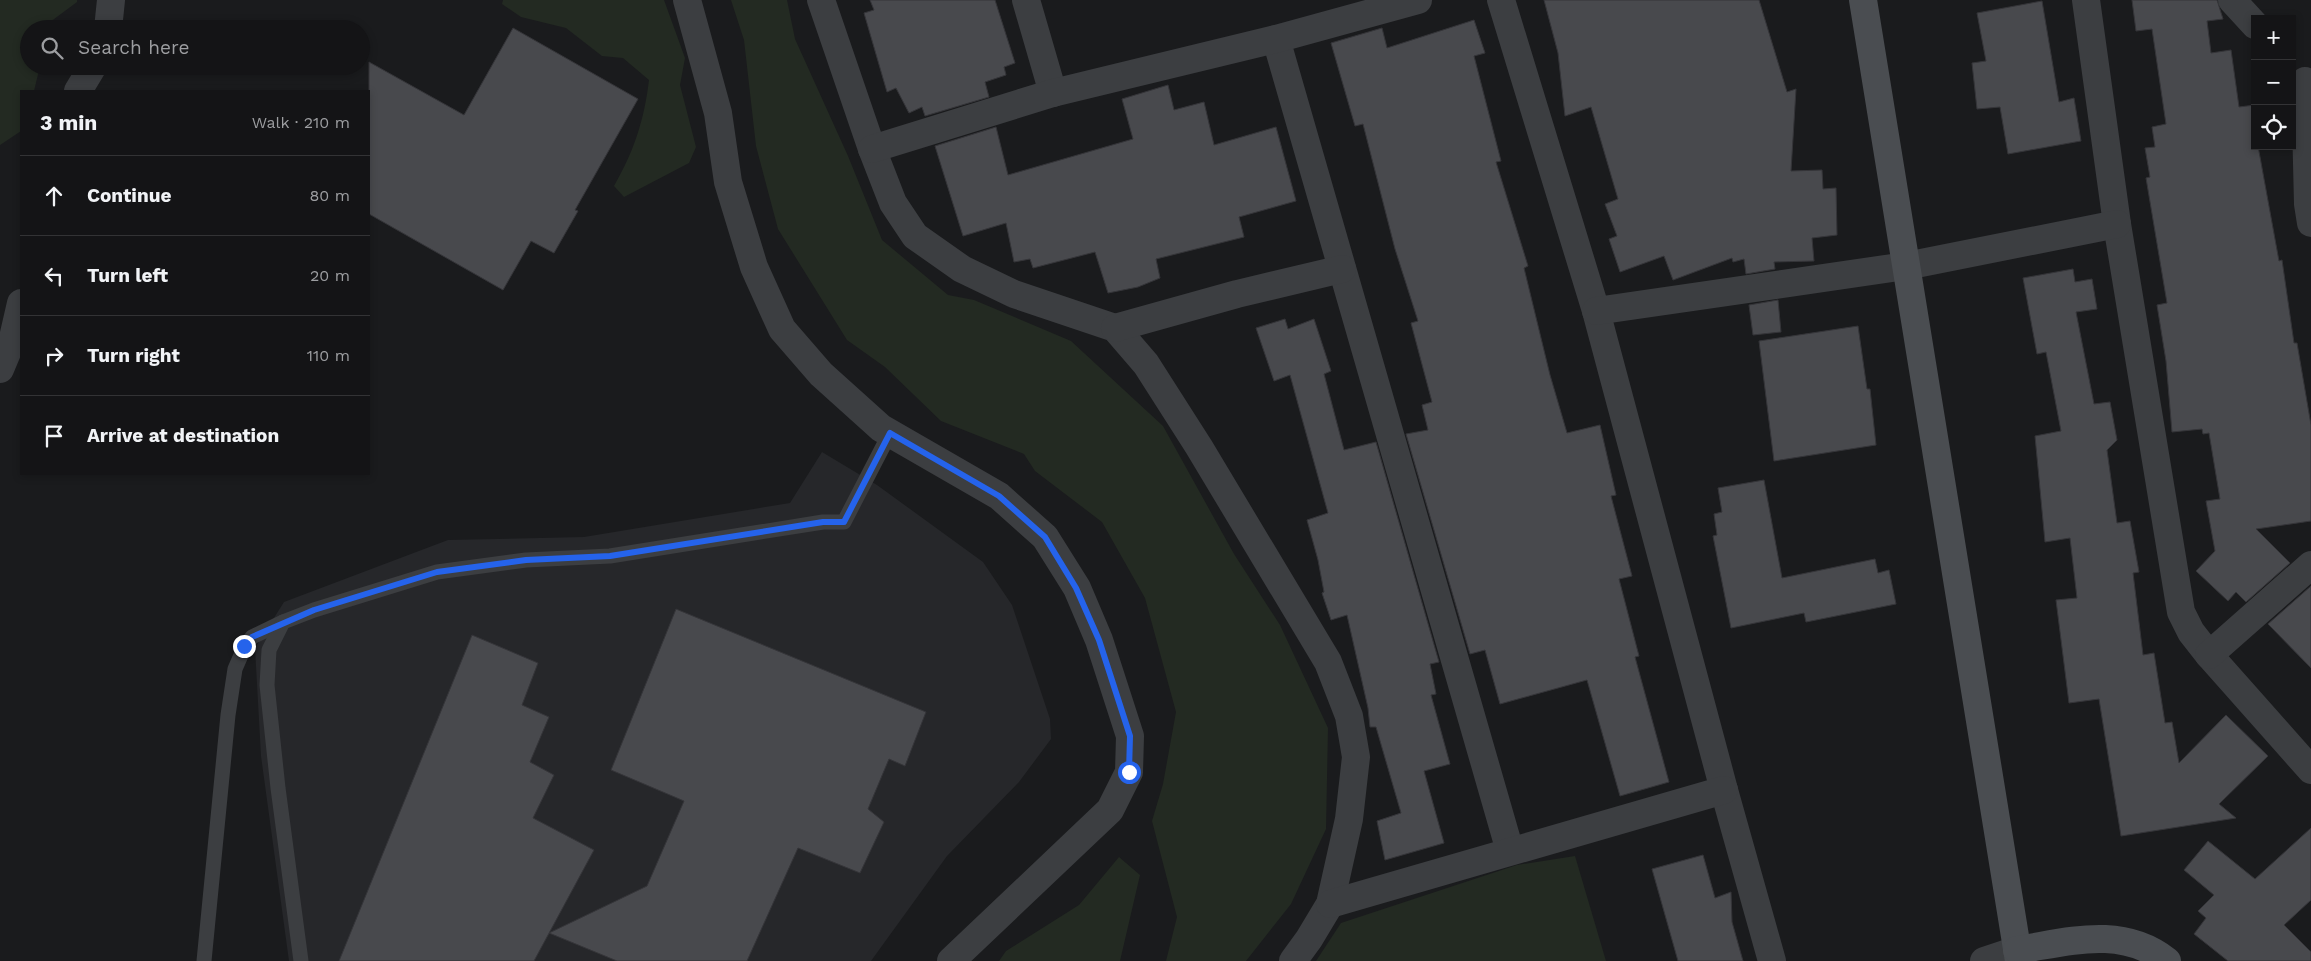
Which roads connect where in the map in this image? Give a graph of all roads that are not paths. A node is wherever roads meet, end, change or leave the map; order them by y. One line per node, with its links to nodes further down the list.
1 (112, 0): 10 (street)
2 (687, 0): 26 (street)
3 (822, 0): 17 (street)
4 (1026, 0): 16 (street)
5 (1418, 0): 12 (street)
6 (1501, 0): 23 (street)
7 (1863, 0): 20 (street)
8 (2086, 0): 18 (street)
9 (2232, 0): 11 (street)
10 (109, 20)
11 (2251, 21)
12 (1276, 39): 16 (street); 21 (street)
13 (88, 75): 15 (street)
14 (2303, 79): 19 (street)
15 (79, 90)
16 (1053, 93): 17 (street)
17 (872, 149): 24 (street)
18 (2117, 224): 20 (street); 29 (street)
19 (2311, 224)
20 (1906, 266): 23 (street); 34 (street)
21 (1342, 269): 24 (street); 32 (street)
22 (20, 307): 25 (street)
23 (1596, 311): 31 (street)
24 (1115, 328): 33 (street)
25 (0, 369)
26 (890, 433): 28 (lane); 37 (street)
27 (2311, 565): 29 (street)
28 (283, 622): 35 (lane); 36 (lane)
29 (2209, 655): 30 (street)
30 (2311, 770)
31 (1724, 790): 32 (street); 39 (street)
32 (1510, 851): 33 (street)
33 (1330, 904): 38 (street)
34 (2018, 956): 40 (street); 41 (street)
35 (204, 961)
36 (300, 961)
37 (951, 961)
38 (1292, 961)
39 (1772, 961)
40 (1984, 961)
41 (2167, 961)

